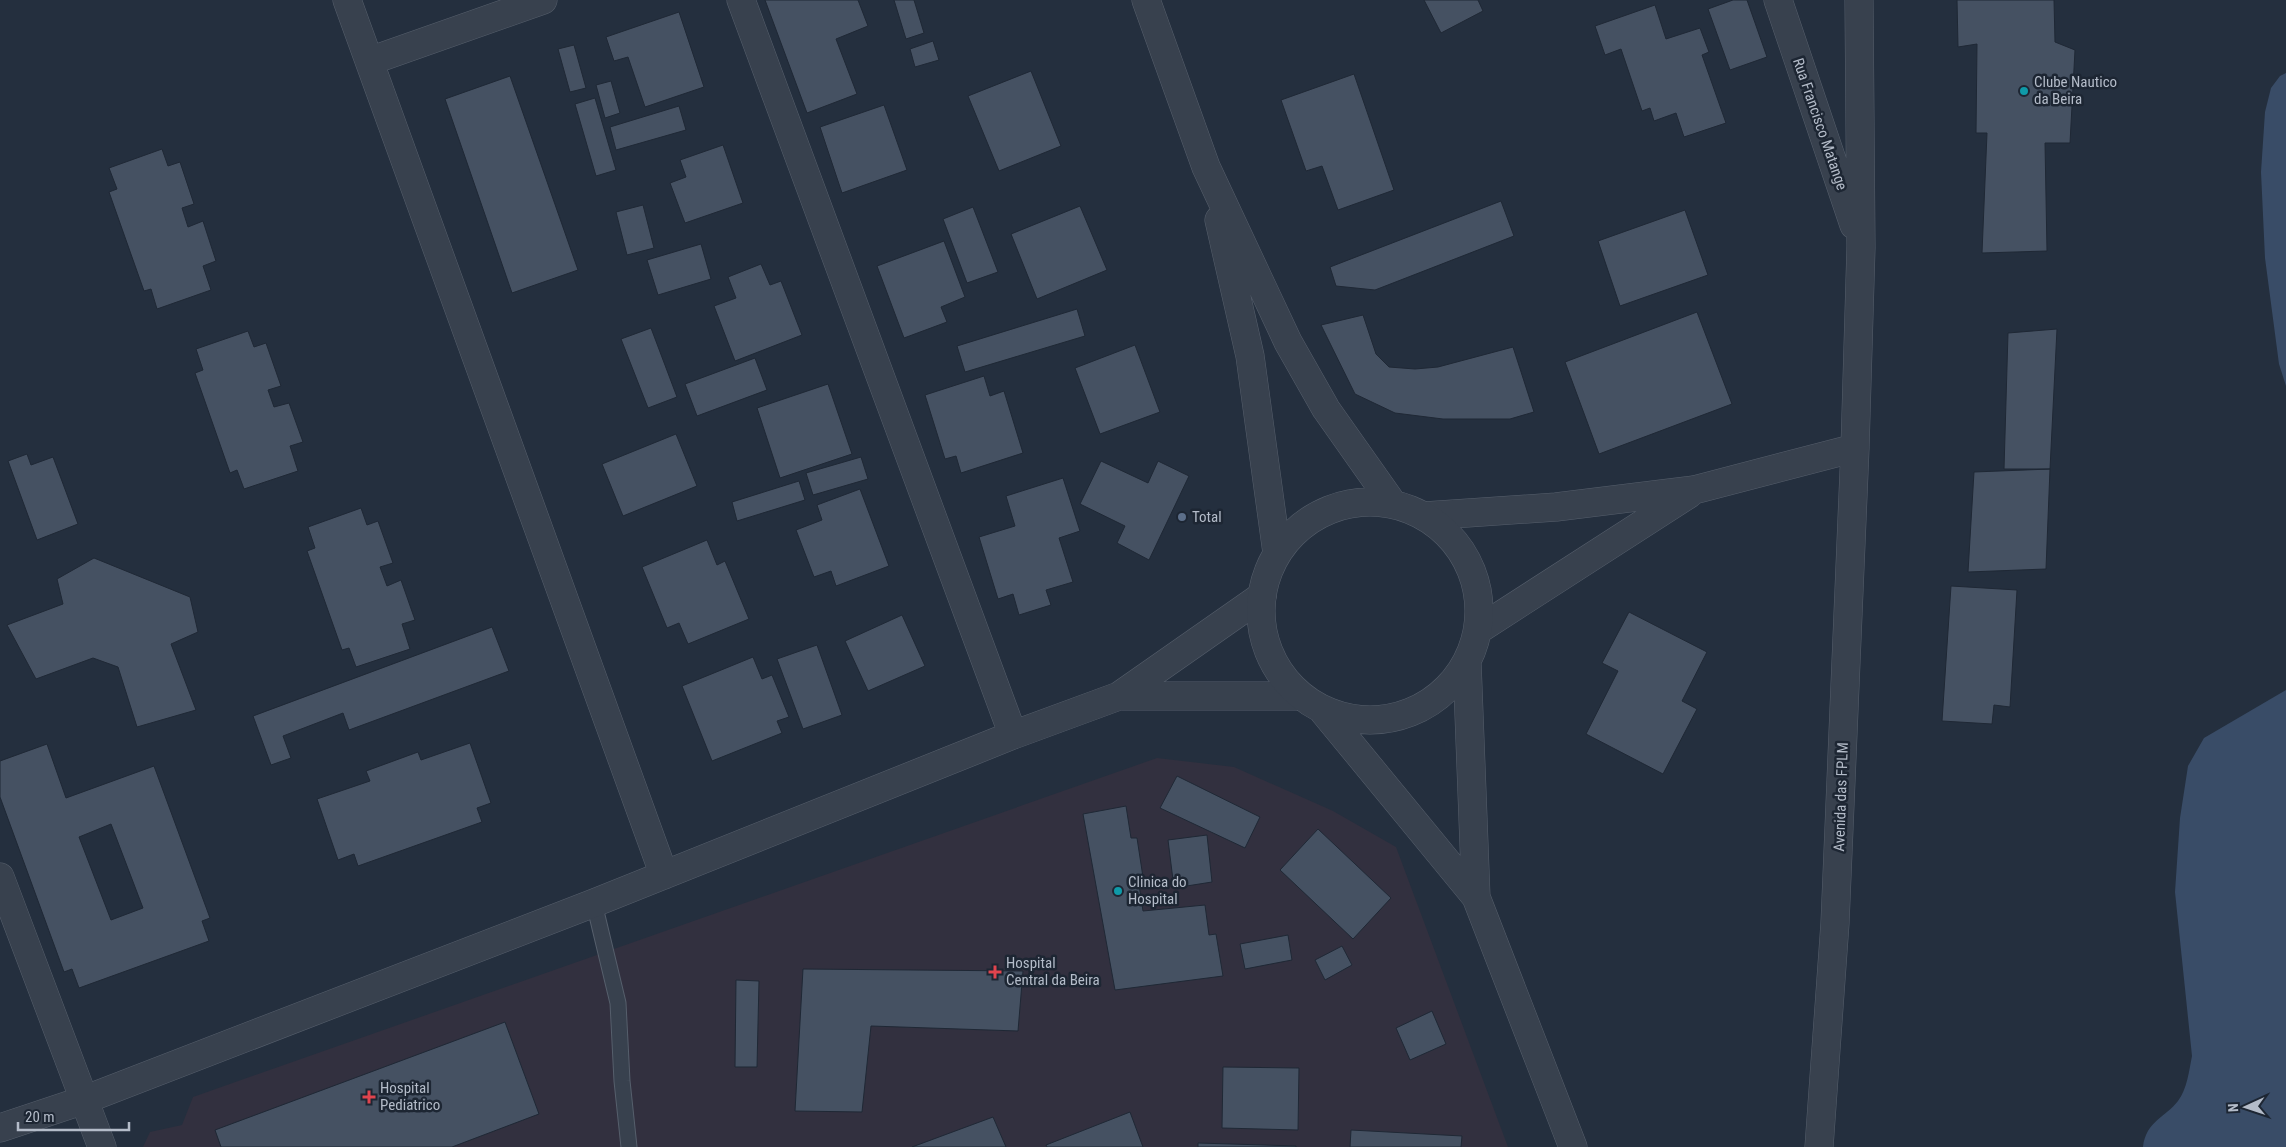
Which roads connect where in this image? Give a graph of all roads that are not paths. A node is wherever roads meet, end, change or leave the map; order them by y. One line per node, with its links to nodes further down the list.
1 (347, 0): 7 (street)
2 (543, 0): 7 (street)
3 (741, 0): 21 (street)
4 (1146, 0): 8 (street)
5 (1778, 0): 9 (street, Rua Francisco Matange)
6 (1859, 0): 9 (street, Avenida das FPLM)
7 (370, 61): 22 (street)
8 (1206, 167): 12 (street); 14 (street)
9 (1861, 247): 10 (street, Avenida das FPLM)
10 (1855, 448): 11 (street); 31 (street, Avenida das FPLM)
11 (1694, 490): 13 (street); 16 (street)
12 (1393, 504): 13 (street); 14 (street)
13 (1424, 516): 16 (street)
14 (1276, 553): 15 (street)
15 (1262, 596): 18 (street); 19 (street)
16 (1478, 630): 17 (street)
17 (1467, 662): 20 (street); 24 (street)
18 (1119, 696): 19 (street); 21 (street)
19 (1299, 696): 20 (street)
20 (1324, 712): 24 (street)
21 (1013, 735): 22 (street)
22 (664, 875): 25 (street)
23 (0, 877): 26 (street)
24 (1476, 897): 30 (street)
25 (594, 903): 26 (street); 29 (lane)
26 (84, 1100): 27 (street); 28 (street)
27 (0, 1128)
28 (102, 1147)
29 (630, 1147)
30 (1573, 1147)
31 (1819, 1147)

